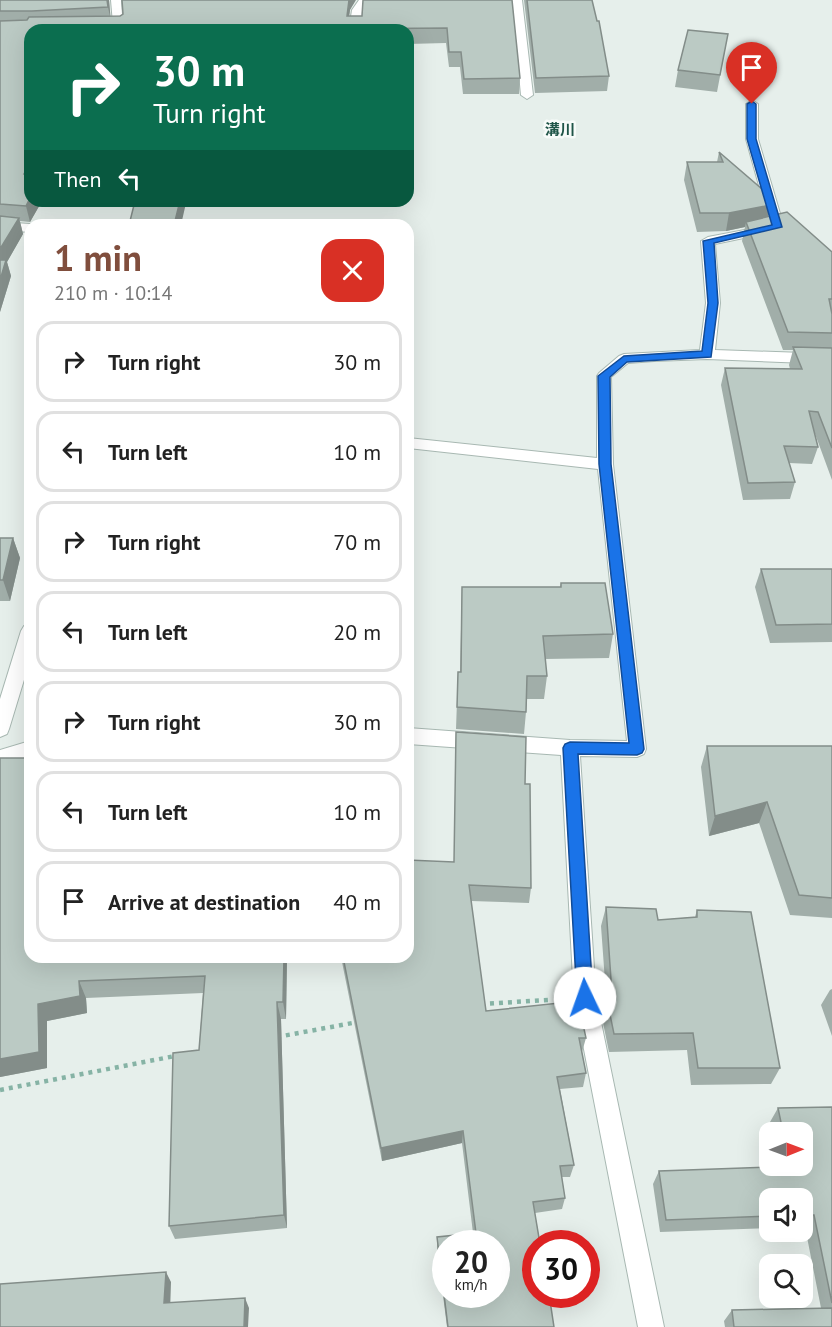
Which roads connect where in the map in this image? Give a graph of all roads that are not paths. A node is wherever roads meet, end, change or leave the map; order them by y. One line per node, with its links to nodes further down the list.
1 (116, 0): 4 (street)
2 (364, 0): 5 (street)
3 (518, 0): 6 (street)
4 (119, 24)
5 (356, 24)
6 (527, 95)
7 (752, 104): 10 (street)
8 (0, 226): 9 (street)
9 (24, 228)
10 (707, 354): 11 (street); 13 (street)
11 (832, 359)
12 (414, 444): 13 (street)
13 (605, 464): 17 (street)
14 (24, 651): 15 (street)
15 (0, 729)
16 (414, 736): 17 (street)
17 (570, 748): 20 (street)
18 (24, 751): 19 (street)
19 (0, 758)
20 (651, 1327)

